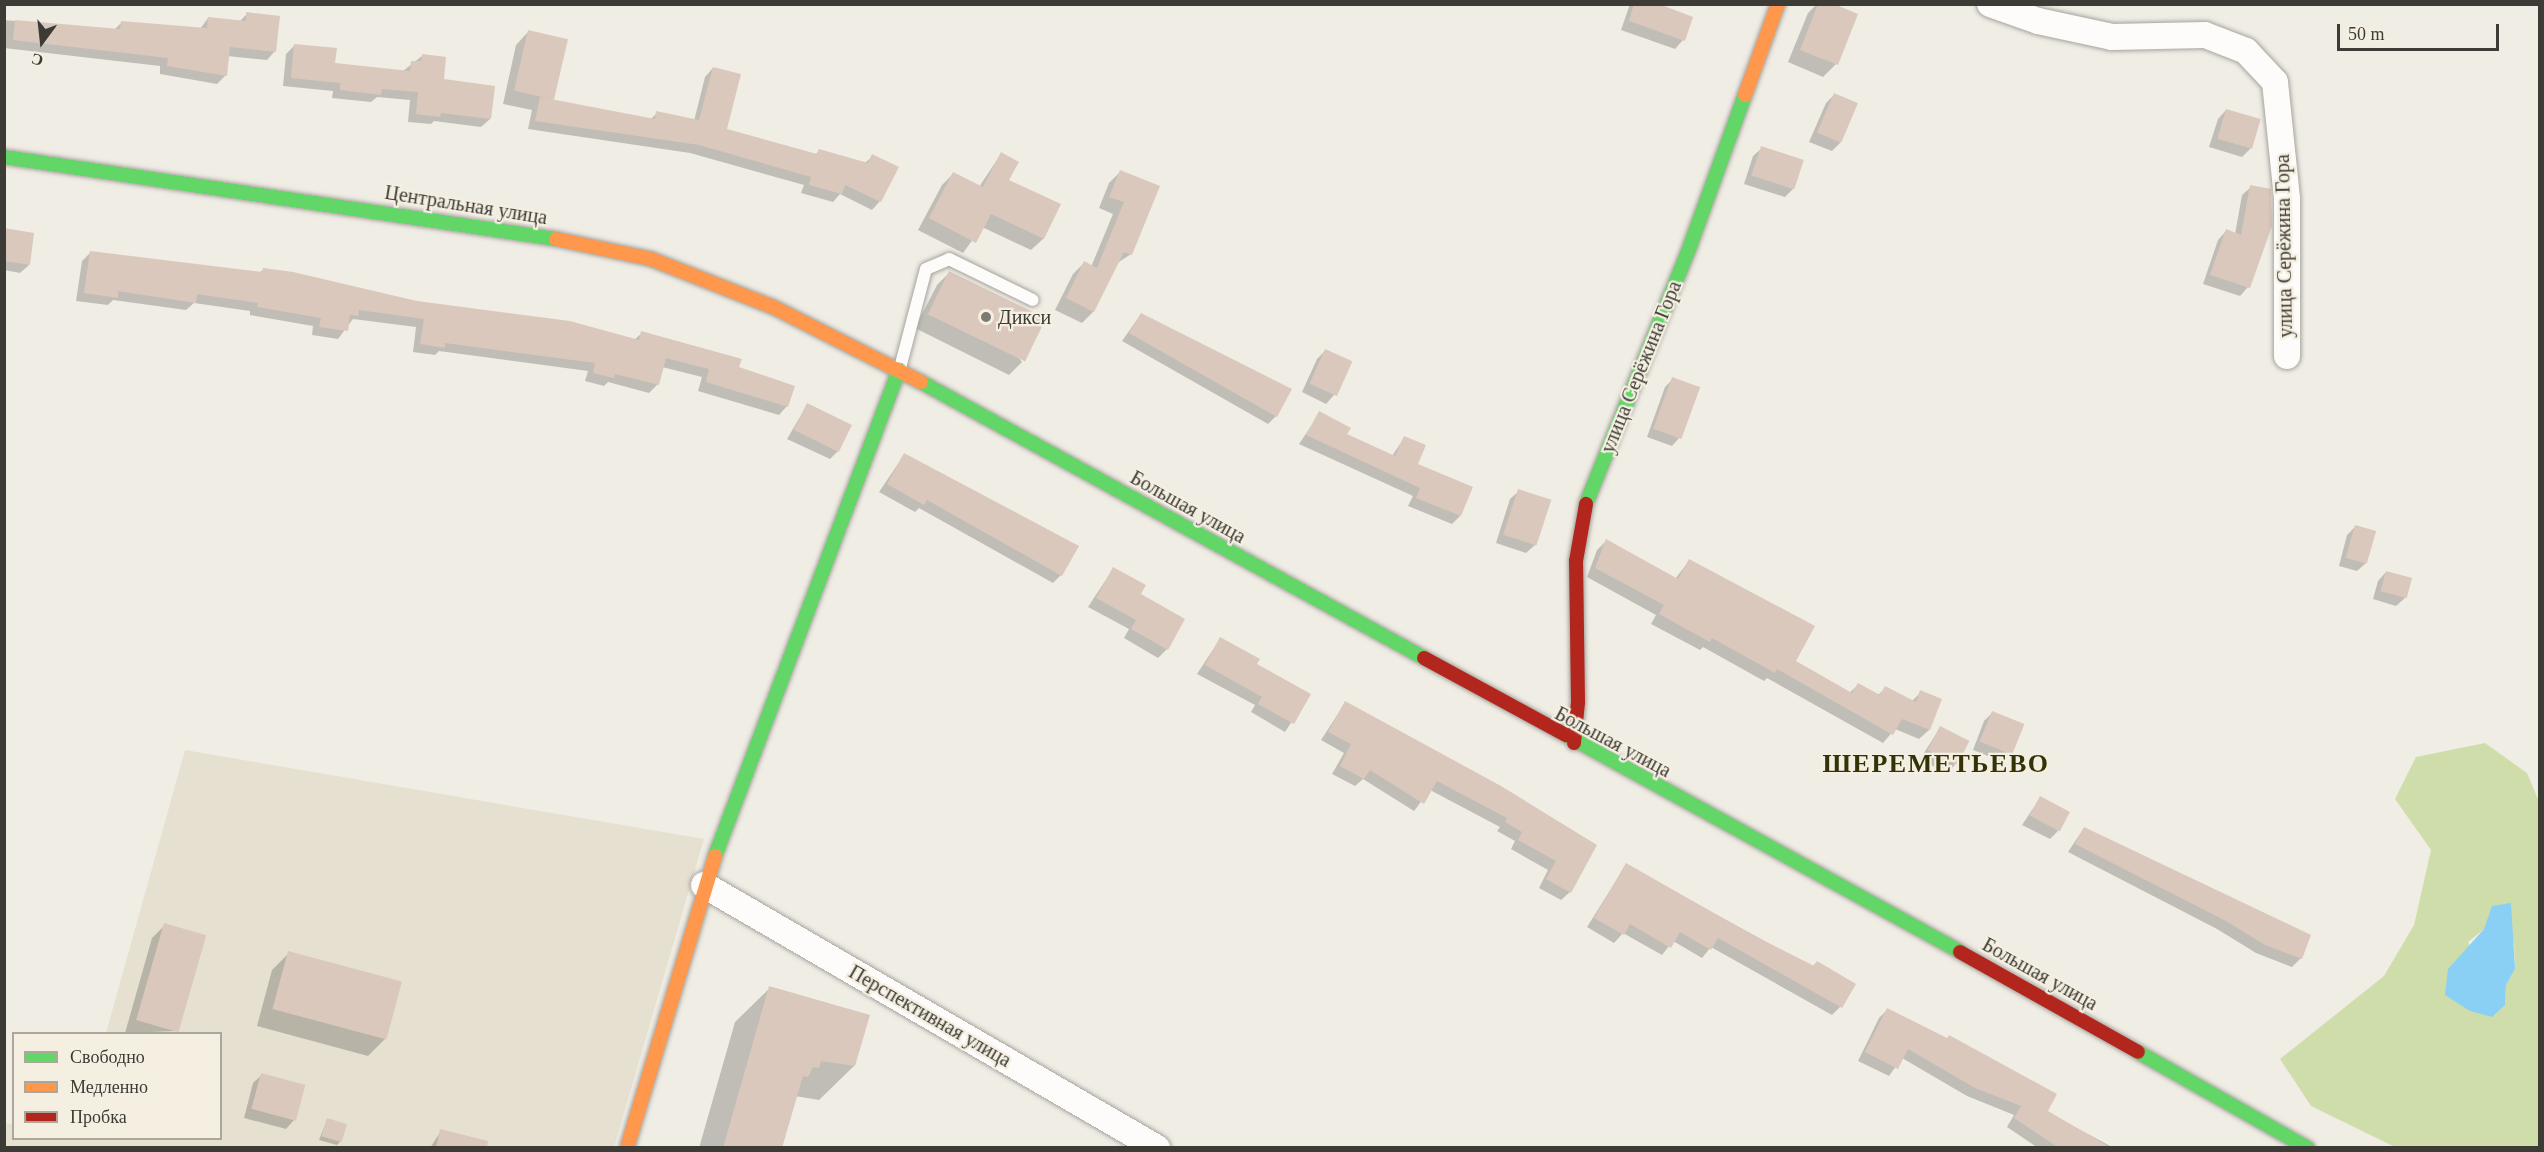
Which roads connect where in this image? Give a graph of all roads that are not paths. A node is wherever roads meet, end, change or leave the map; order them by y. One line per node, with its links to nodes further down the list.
1 (1778, 4): 7 (street, улица Серёжина Гора)
2 (1990, 4): 5 (street, улица Серёжина Гора)
3 (4, 157): 6 (street, Центральная улица)
4 (1033, 300): 6 (lane)
5 (2287, 356)
6 (899, 370): 7 (street, Большая улица); 8 (street)
7 (1574, 743): 11 (street, Большая улица)
8 (704, 885): 9 (street); 10 (street, Перспективная улица)
9 (627, 1148)
10 (1157, 1148)
11 (2308, 1148)

